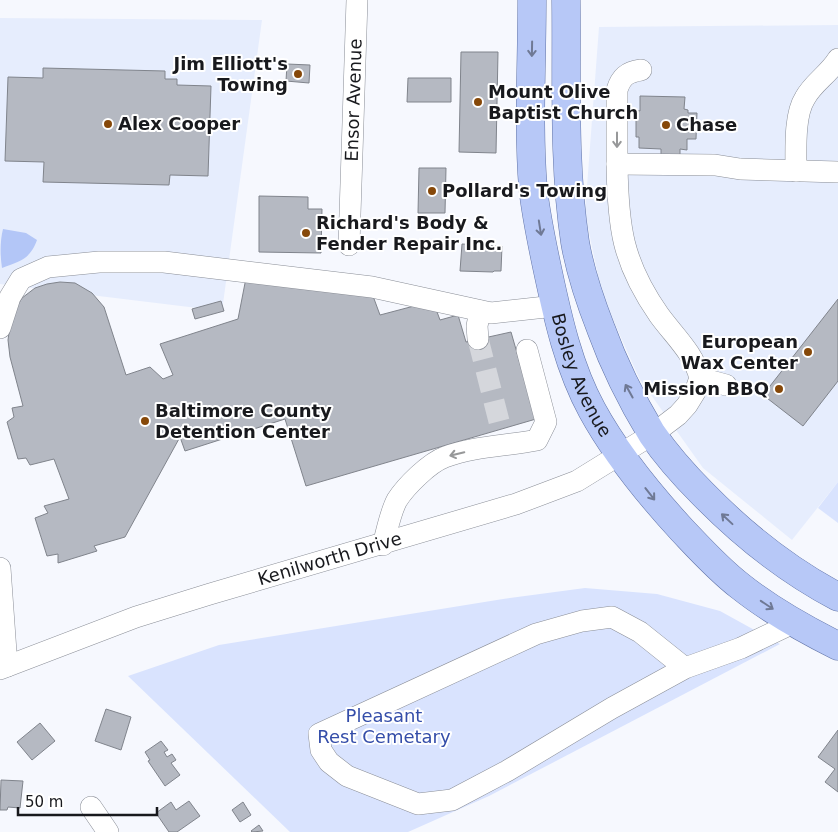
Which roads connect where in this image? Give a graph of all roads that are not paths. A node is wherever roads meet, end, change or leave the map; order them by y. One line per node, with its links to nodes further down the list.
1 (357, 0): 9 (street, Ensor Avenue)
2 (532, 0): 10 (main road, Bosley Avenue, one-way to 10)
3 (566, 0): 17 (main road, Bosley Avenue, one-way to 3)
4 (838, 59): 7 (street)
5 (641, 70): 6 (street, one-way to 6)
6 (617, 164): 7 (street); 15 (street)
7 (796, 171): 8 (street)
8 (838, 172)
9 (349, 245)
10 (555, 306): 11 (street); 18 (main road, Bosley Avenue)
11 (480, 311): 12 (street); 13 (street)
12 (0, 328)
13 (478, 339)
14 (527, 350): 19 (street, one-way to 19)
15 (700, 378): 16 (street); 17 (street, Kenilworth Drive)
16 (726, 385)
17 (653, 434): 18 (street, Kenilworth Drive); 21 (main road, Bosley Avenue, one-way to 17)
18 (620, 455): 19 (street, Kenilworth Drive); 22 (main road, Bosley Avenue, one-way to 22)
19 (383, 545): 24 (street, Kenilworth Drive)
20 (0, 568): 24 (street)
21 (838, 597)
22 (793, 622): 23 (main road, Bosley Avenue); 25 (street)
23 (838, 646)
24 (4, 668)
25 (685, 668): 25 (street)
26 (92, 807): 27 (street)
27 (108, 832)

